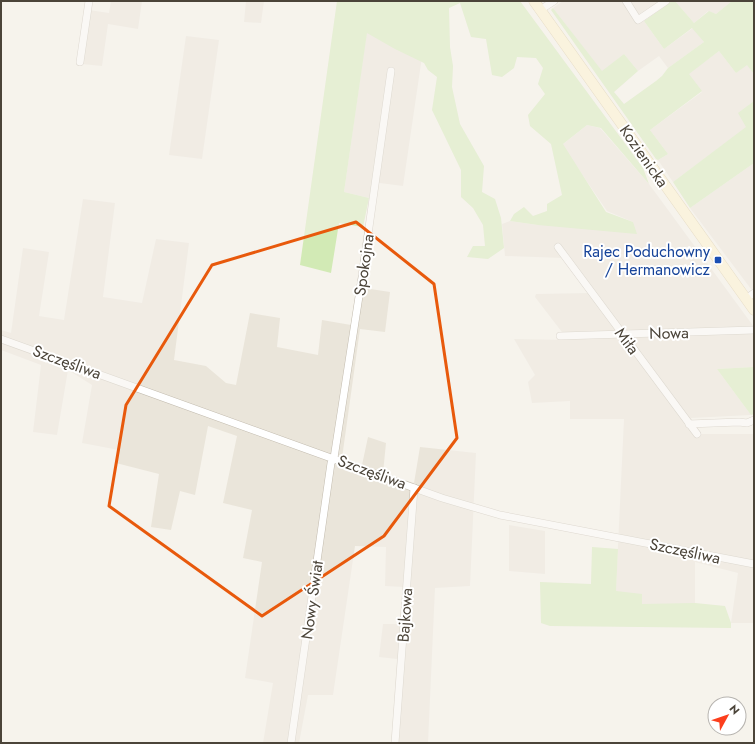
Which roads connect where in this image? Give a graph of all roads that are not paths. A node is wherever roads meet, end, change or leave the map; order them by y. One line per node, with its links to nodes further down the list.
1 (89, 1): 7 (street)
2 (534, 1): 6 (main road, Kozienicka)
3 (554, 1): 6 (street)
4 (626, 1): 5 (street)
5 (666, 1)
6 (540, 10): 10 (main road, Kozienicka)
7 (80, 62)
8 (391, 71): 19 (street, Spokojna)
9 (558, 247): 13 (street, Miła)
10 (750, 296): 11 (main road, Kozienicka)
11 (754, 310)
12 (754, 330): 13 (street, Nowa)
13 (622, 334): 14 (street, Nowa); 17 (street, Miła)
14 (560, 336)
15 (1, 339): 19 (street, Szczęśliwa)
16 (754, 420): 17 (street)
17 (689, 424): 18 (street, Miła)
18 (697, 434)
19 (334, 458): 20 (street, Szczęśliwa); 22 (street, Nowy Świat)
20 (414, 488): 21 (street, Szczęśliwa); 23 (street, Bajkowa)
21 (754, 564)
22 (291, 743)
23 (395, 743)

